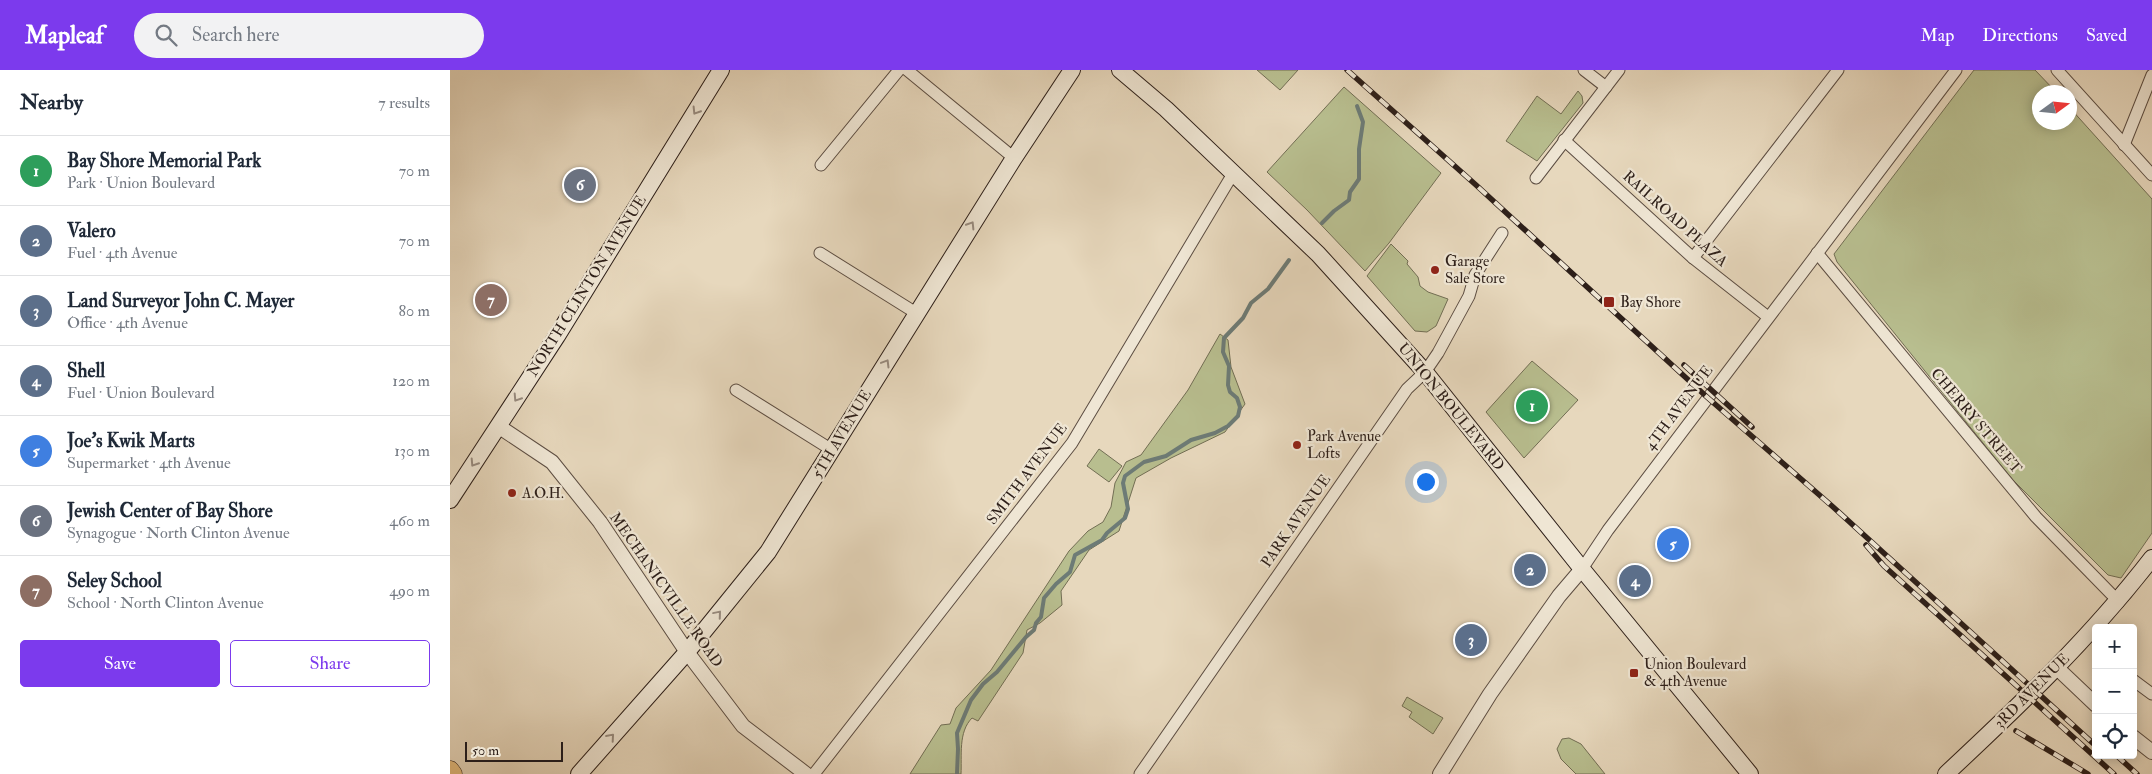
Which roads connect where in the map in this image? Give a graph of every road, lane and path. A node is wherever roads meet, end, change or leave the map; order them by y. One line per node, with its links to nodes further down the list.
1 (721, 70): 28 (main road, NORTH CLINTON AVENUE, one-way to 28)
2 (899, 70): 16 (street)
3 (907, 70): 15 (street)
4 (1072, 70): 15 (main road, 5TH AVENUE)
5 (1120, 70): 17 (main road, UNION BOULEVARD)
6 (1584, 70): 12 (street)
7 (1619, 70): 12 (street)
8 (1838, 70): 23 (street)
9 (1956, 70): 22 (street, 4TH AVENUE)
10 (2057, 70): 14 (street)
11 (2152, 75): 14 (street)
12 (1606, 87): 13 (street)
13 (1564, 140): 19 (street); 23 (street, RAILROAD PLAZA)
14 (2124, 145): 18 (street)
15 (1014, 158): 24 (main road, 5TH AVENUE, one-way to 15)
16 (822, 165)
17 (1234, 172): 26 (main road, UNION BOULEVARD); 45 (street, SMITH AVENUE)
18 (2152, 175)
19 (1536, 178)
20 (1502, 233): 26 (street, PARK AVENUE)
21 (820, 253): 24 (street)
22 (1817, 253): 25 (street, 4TH AVENUE); 33 (street, CHERRY STREET)
23 (1693, 258): 25 (street, RAILROAD PLAZA)
24 (916, 313): 29 (main road, 5TH AVENUE, one-way to 24)
25 (1768, 317): 32 (street, 4TH AVENUE)
26 (1425, 372): 32 (main road, UNION BOULEVARD); 46 (street, PARK AVENUE)
27 (736, 390): 29 (street)
28 (498, 426): 30 (main road, NORTH CLINTON AVENUE, one-way to 30); 34 (street, MECHANICVILLE ROAD)
29 (832, 450): 34 (main road, 5TH AVENUE, one-way to 29)
30 (450, 500)
31 (2152, 558): 33 (main road, 3RD AVENUE)
32 (1582, 570): 47 (street, 4TH AVENUE); 48 (main road, UNION BOULEVARD)
33 (2118, 602): 35 (main road, 3RD AVENUE)
34 (687, 652): 43 (main road, 5TH AVENUE, one-way to 34); 44 (street, MECHANICVILLE ROAD)
35 (2056, 667): 38 (street); 49 (main road, 3RD AVENUE)
36 (2137, 683): 37 (street)
37 (2152, 694)
38 (2092, 701)
39 (2137, 740): 40 (street)
40 (2152, 752)
41 (450, 770): 42 (main road)
42 (453, 774)
43 (579, 774)
44 (806, 774)
45 (814, 774)
46 (1140, 774)
47 (1440, 774)
48 (1750, 774)
49 (1946, 774)

